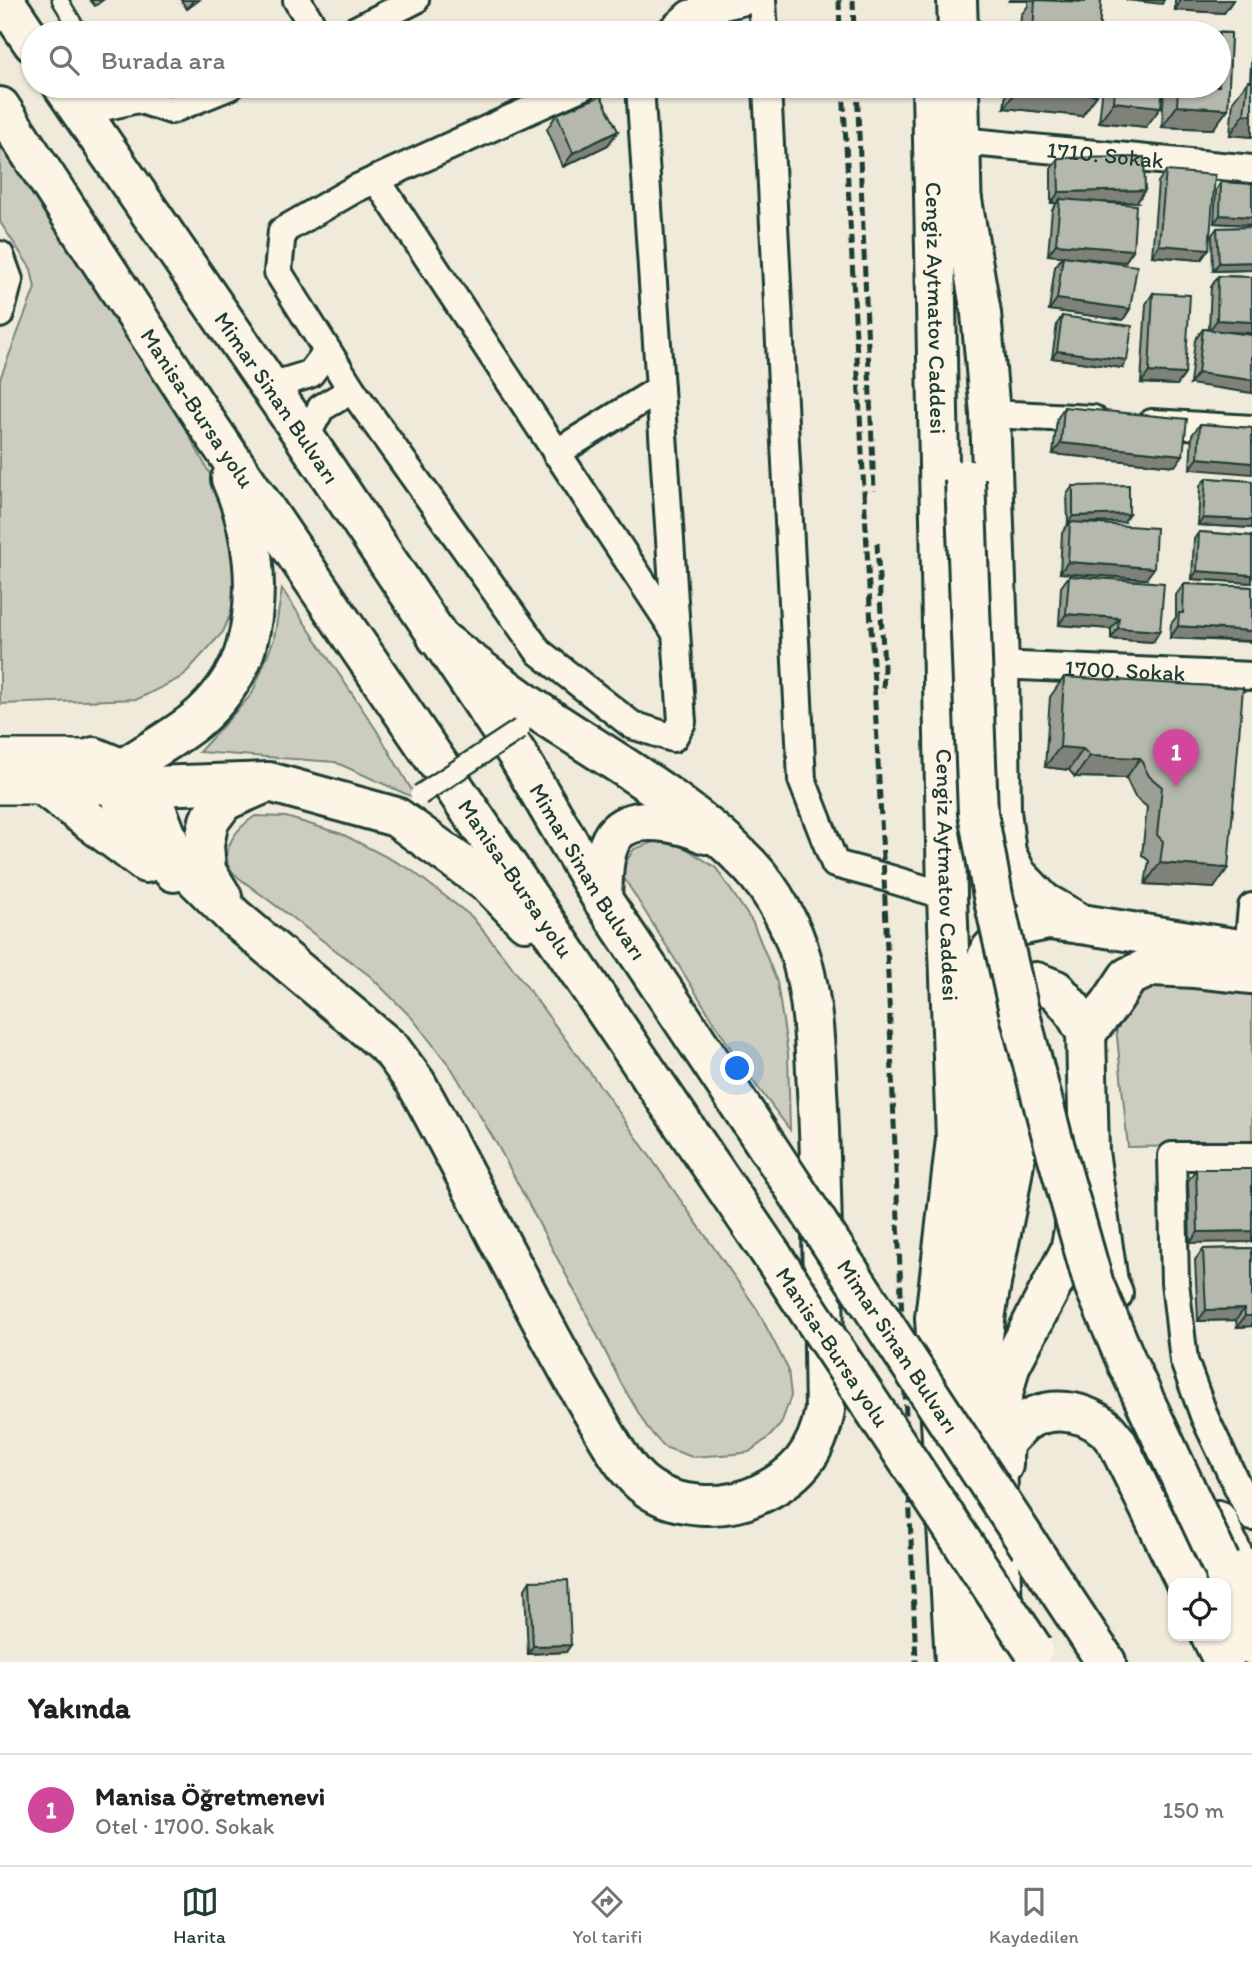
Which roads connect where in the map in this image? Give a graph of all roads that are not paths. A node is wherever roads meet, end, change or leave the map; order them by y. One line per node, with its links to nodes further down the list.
1 (4, 0): 16 (main road)
2 (60, 0): 9 (lane)
3 (297, 0): 10 (street)
4 (415, 0): 11 (street)
5 (749, 0): 12 (street)
6 (762, 0): 13 (street)
7 (931, 0): 14 (main road)
8 (957, 0): 15 (main road)
9 (73, 21)
10 (310, 21)
11 (374, 21)
12 (681, 21)
13 (763, 21)
14 (932, 21)
15 (958, 21)
16 (21, 25)
17 (200, 98): 23 (street)
18 (556, 98): 27 (street)
19 (641, 98): 33 (street)
20 (768, 98): 52 (street)
21 (932, 98): 52 (main road, Cengiz Aytmatov Caddesi)
22 (959, 98): 25 (main road, Cengiz Aytmatov Caddesi)
23 (72, 99): 32 (main road, Mimar Sinan Bulvarı)
24 (0, 107): 36 (main road, Manisa-Bursa yolu)
25 (961, 141): 26 (street, 1710. Sokak); 28 (main road, Cengiz Aytmatov Caddesi)
26 (1252, 169)
27 (376, 179): 31 (street); 39 (street)
28 (962, 200): 35 (main road); 59 (main road, Cengiz Aytmatov Caddesi, bridge)
29 (0, 255): 30 (street)
30 (0, 314)
31 (327, 352): 32 (street); 34 (street)
32 (268, 387): 38 (main road, Mimar Sinan Bulvarı)
33 (660, 389): 39 (street); 40 (street)
34 (352, 390): 38 (street); 40 (street)
35 (990, 414): 37 (street); 42 (main road)
36 (208, 425): 46 (main road); 58 (main road, Manisa-Bursa yolu)
37 (1252, 429)
38 (305, 438): 41 (main road, Mimar Sinan Bulvarı)
39 (556, 453): 40 (street)
40 (676, 633)
41 (438, 636): 51 (main road); 53 (main road, Mimar Sinan Bulvarı)
42 (999, 665): 43 (street, 1700. Sokak); 56 (main road)
43 (1252, 676)
44 (520, 729): 50 (street, bridge)
45 (0, 757): 46 (street)
46 (121, 774): 47 (main road); 49 (street); 55 (main road)
47 (269, 782): 55 (main road); 58 (main road)
48 (0, 787): 49 (street)
49 (46, 787): 55 (main road)
50 (420, 795)
51 (727, 844): 53 (main road); 55 (main road)
52 (947, 896): 71 (main road, Cengiz Aytmatov Caddesi)
53 (602, 899): 73 (main road, Mimar Sinan Bulvarı, bridge)
54 (1252, 908): 57 (street)
55 (234, 917)
56 (1081, 924): 57 (main road); 61 (main road)
57 (1249, 962): 60 (main road)
58 (595, 992): 70 (main road, Manisa-Bursa yolu, bridge)
59 (1019, 1011): 64 (main road, bridge); 69 (main road, bridge)
60 (1086, 1033): 61 (main road); 62 (main road)
61 (986, 1055): 72 (main road)
62 (1089, 1152): 64 (main road); 67 (main road)
63 (1252, 1156): 65 (street)
64 (998, 1506): 66 (main road); 70 (main road)
65 (1252, 1517)
66 (1184, 1578)
67 (1252, 1598)
68 (1214, 1641): 74 (main road)
69 (1252, 1645)
70 (1026, 1658)
71 (955, 1662)
72 (976, 1662)
73 (1105, 1662)
74 (1224, 1662)

